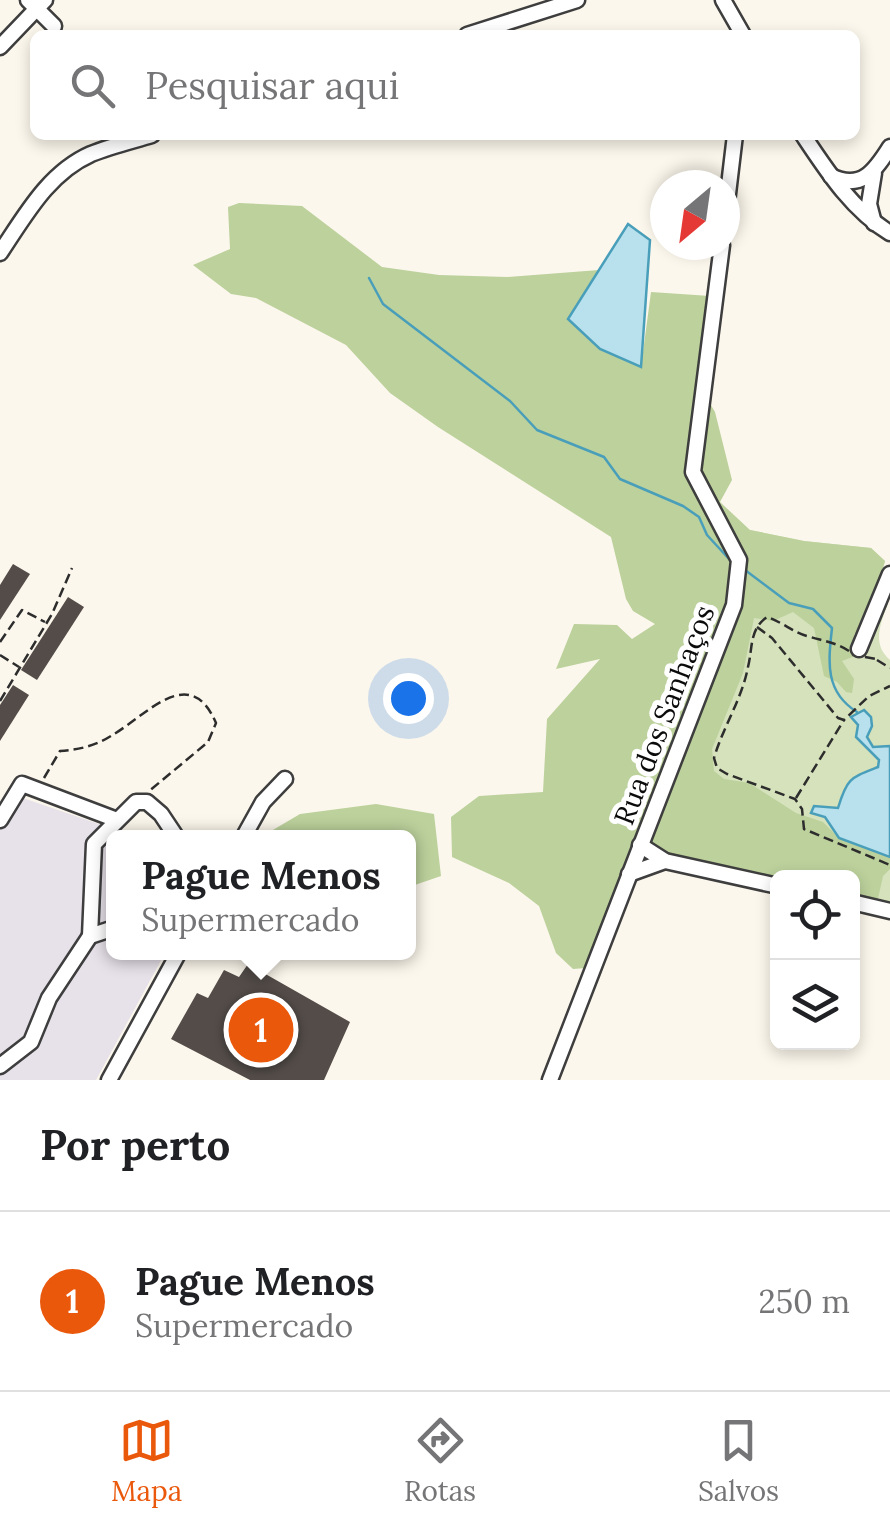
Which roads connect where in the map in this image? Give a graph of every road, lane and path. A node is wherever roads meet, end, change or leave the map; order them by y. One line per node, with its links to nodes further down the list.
1 (577, 0): 5 (street)
2 (723, 0): 6 (street)
3 (36, 3): 4 (street); 7 (street)
4 (54, 26)
5 (483, 30)
6 (740, 30)
7 (0, 47)
8 (136, 140): 17 (street)
9 (733, 140): 12 (street)
10 (806, 140): 14 (street)
11 (890, 147): 13 (street)
12 (730, 170)
13 (874, 173): 14 (street); 15 (street)
14 (830, 176): 15 (street)
15 (874, 224): 16 (street)
16 (890, 234)
17 (0, 253)
18 (720, 260): 42 (street, Rua dos Sanhaços)
19 (72, 568): 21 (path)
20 (890, 574): 25 (street)
21 (47, 623): 23 (path); 27 (path)
22 (756, 626): 24 (path); 31 (path); 34 (path)
23 (0, 642)
24 (836, 642)
25 (859, 649): 28 (path)
26 (0, 655): 27 (path)
27 (21, 668): 30 (path)
28 (890, 668)
29 (890, 686): 31 (path)
30 (0, 701)
31 (844, 720): 34 (path)
32 (285, 779): 40 (street)
33 (36, 790): 35 (path); 36 (street); 37 (street)
34 (795, 800): 44 (path)
35 (136, 802): 37 (street); 39 (street)
36 (0, 820)
37 (117, 820): 38 (street)
38 (107, 830)
39 (172, 830)
40 (248, 830)
41 (106, 831): 50 (street)
42 (640, 846): 43 (street); 45 (street, Rua dos Sanhaços)
43 (665, 860): 45 (street); 46 (street)
44 (890, 865)
45 (629, 874): 54 (street, Rua dos Sanhaços)
46 (770, 884)
47 (860, 904): 48 (street)
48 (890, 910)
49 (106, 931): 50 (street)
50 (90, 936): 52 (street)
51 (174, 960): 53 (street)
52 (0, 1066)
53 (110, 1080)
54 (550, 1080)

